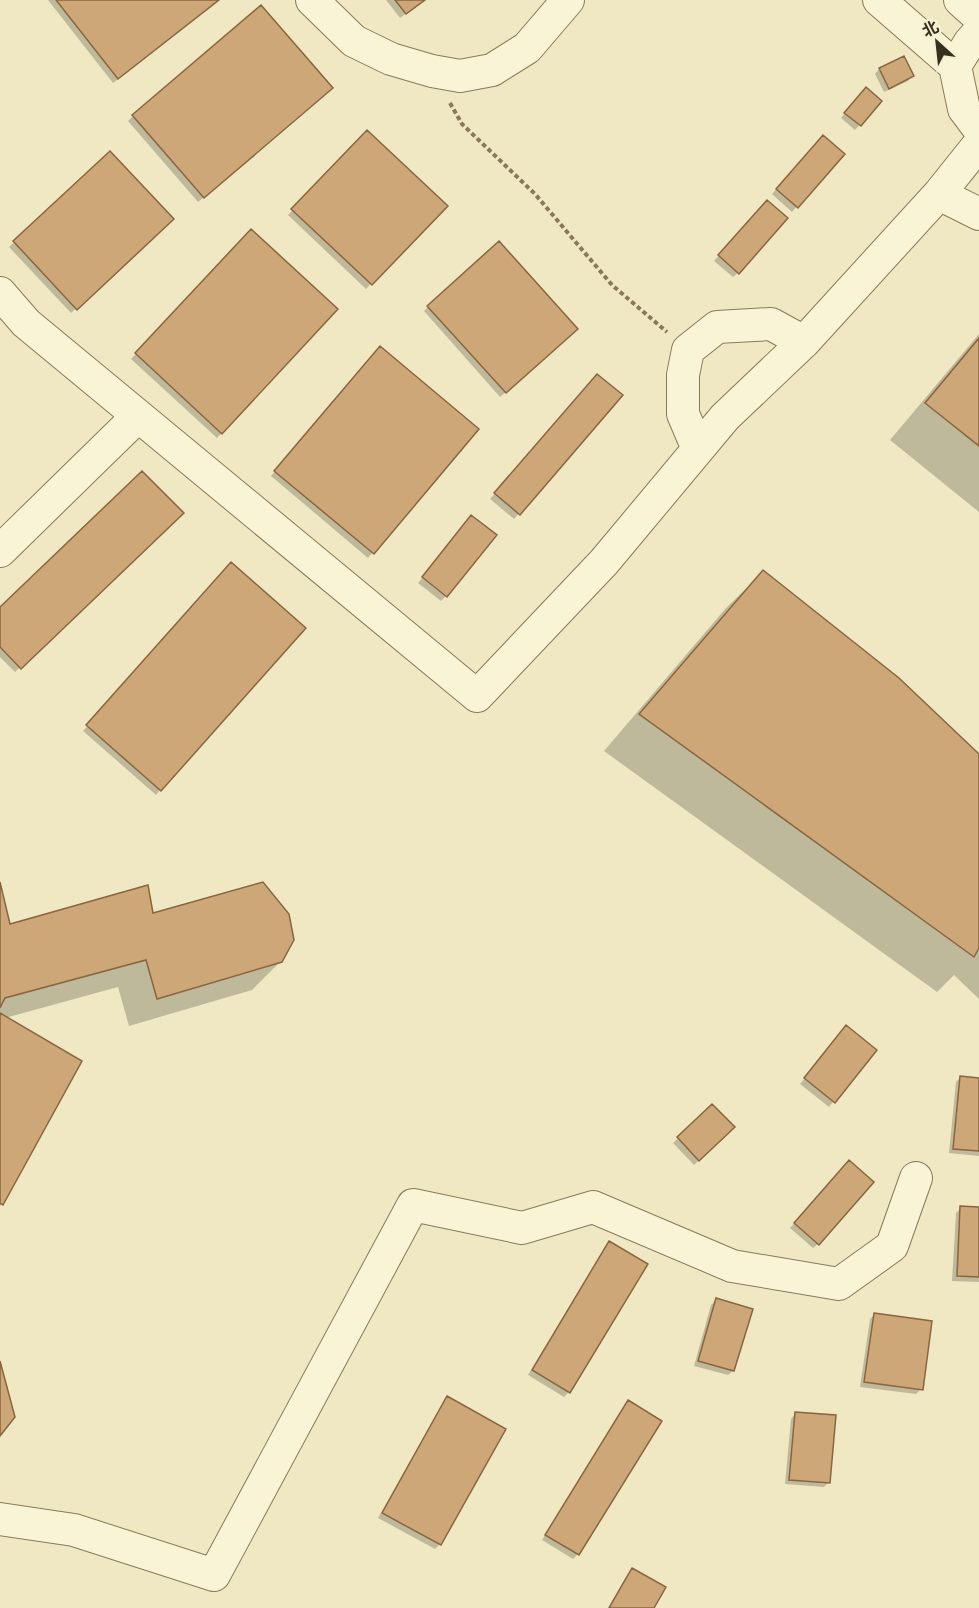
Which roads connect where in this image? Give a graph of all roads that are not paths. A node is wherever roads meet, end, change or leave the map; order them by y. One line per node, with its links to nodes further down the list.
1 (312, 0): 2 (street)
2 (568, 0)
3 (879, 0): 7 (street)
4 (960, 0): 5 (street)
5 (979, 17)
6 (979, 32): 7 (street)
7 (955, 66): 8 (street)
8 (979, 129)
9 (979, 144): 10 (street)
10 (939, 195): 11 (street); 13 (street)
11 (979, 214)
12 (0, 293): 14 (street)
13 (804, 342): 15 (street); 15 (street)
14 (138, 416): 15 (street); 16 (street)
15 (698, 449)
16 (0, 551)
17 (916, 1178): 18 (street)
18 (0, 1519)

